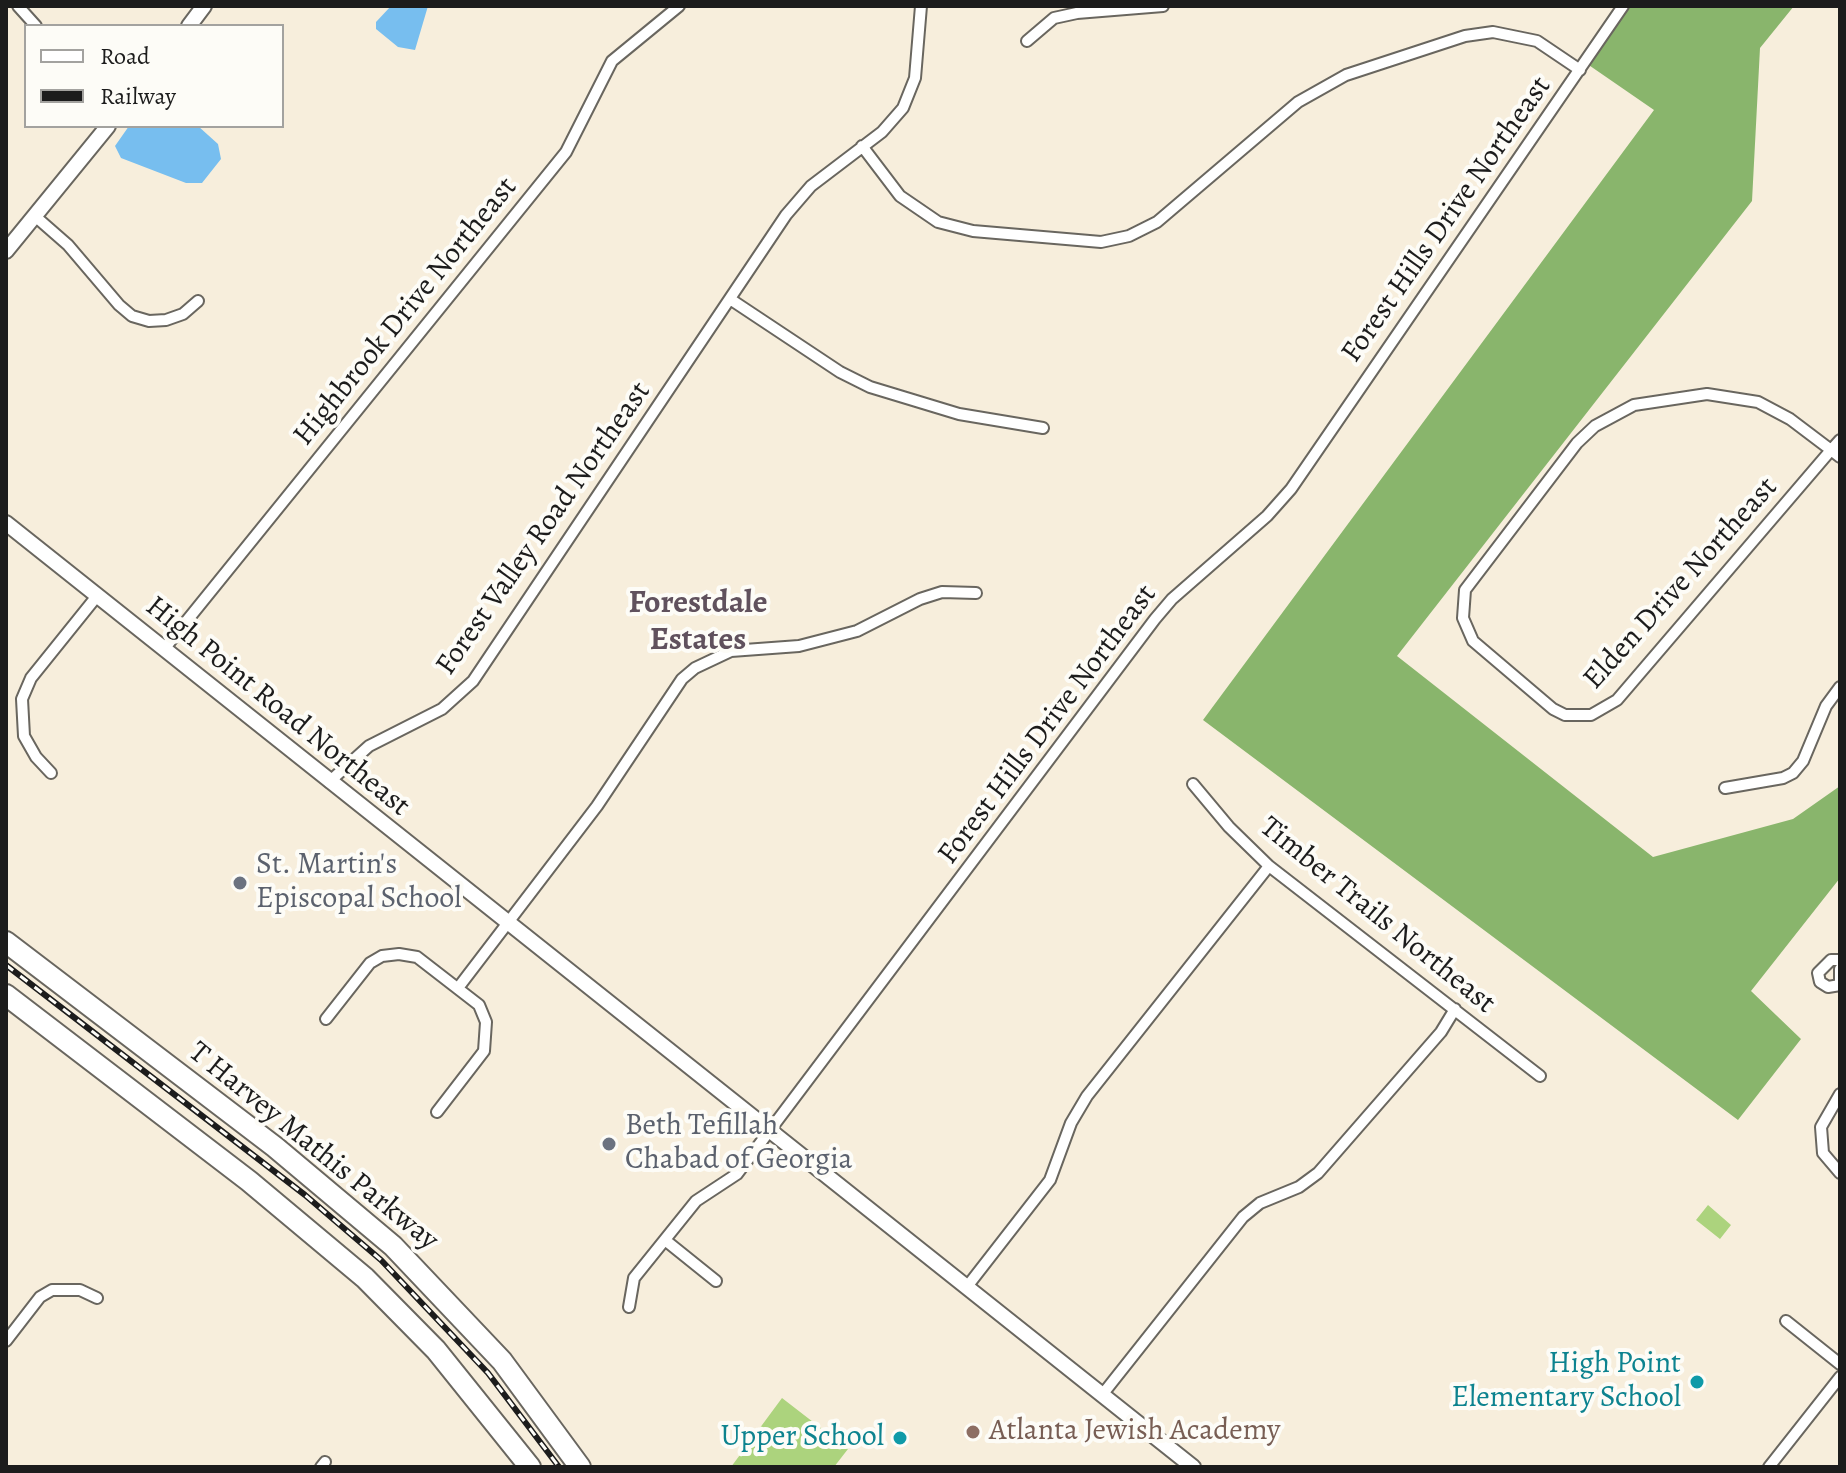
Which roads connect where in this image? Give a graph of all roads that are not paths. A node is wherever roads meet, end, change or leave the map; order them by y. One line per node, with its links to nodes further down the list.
1 (18, 6): 7 (street)
2 (204, 6): 8 (street)
3 (679, 6): 23 (street, Highbrook Drive Northeast)
4 (921, 6): 12 (street, Forest Valley Road Northeast)
5 (1163, 6): 9 (street)
6 (1623, 6): 10 (street, Forest Hills Drive Northeast)
7 (34, 24)
8 (190, 24)
9 (1027, 41)
10 (1580, 70): 12 (street); 42 (street, Forest Hills Drive Northeast)
11 (106, 128): 13 (street)
12 (862, 146): 15 (street, Forest Valley Road Northeast)
13 (36, 217): 14 (street); 16 (street)
14 (6, 251)
15 (730, 299): 17 (street); 26 (street, Forest Valley Road Northeast)
16 (198, 301)
17 (1043, 428)
18 (1840, 440): 19 (street, Elden Drive Northeast)
19 (1836, 453): 19 (street, Elden Drive Northeast)
20 (6, 523): 22 (street, High Point Road Northeast)
21 (976, 593): 30 (street)
22 (97, 596): 23 (street, High Point Road Northeast); 25 (street)
23 (164, 649): 26 (street, High Point Road Northeast)
24 (1840, 687): 28 (street)
25 (51, 773)
26 (329, 782): 30 (street, High Point Road Northeast)
27 (1193, 784): 29 (street, Timber Trails Northeast)
28 (1725, 788)
29 (1269, 866): 37 (street, Timber Trails Northeast); 46 (street)
30 (506, 923): 35 (street); 42 (street, High Point Road Northeast)
31 (6, 942): 55 (highway, T Harvey Mathis Parkway)
32 (1840, 960): 34 (street)
33 (1840, 969): 34 (street)
34 (1840, 986)
35 (458, 988): 38 (street); 41 (street)
36 (6, 995): 54 (highway)
37 (1455, 1009): 39 (street, Timber Trails Northeast); 53 (street)
38 (326, 1019)
39 (1540, 1076)
40 (1840, 1094): 43 (street)
41 (437, 1112)
42 (770, 1132): 44 (street, Forest Hills Drive Northeast); 46 (street, High Point Road Northeast)
43 (1840, 1173)
44 (665, 1240): 45 (street); 48 (street, Forest Hills Drive Northeast)
45 (716, 1281)
46 (966, 1288): 53 (street, High Point Road Northeast)
47 (97, 1298): 50 (street)
48 (629, 1307)
49 (1786, 1321): 51 (street)
50 (6, 1341)
51 (1840, 1364)
52 (1840, 1377): 57 (street)
53 (1102, 1395): 56 (street, High Point Road Northeast)
54 (530, 1467)
55 (580, 1467)
56 (1193, 1467)
57 (1769, 1467)

